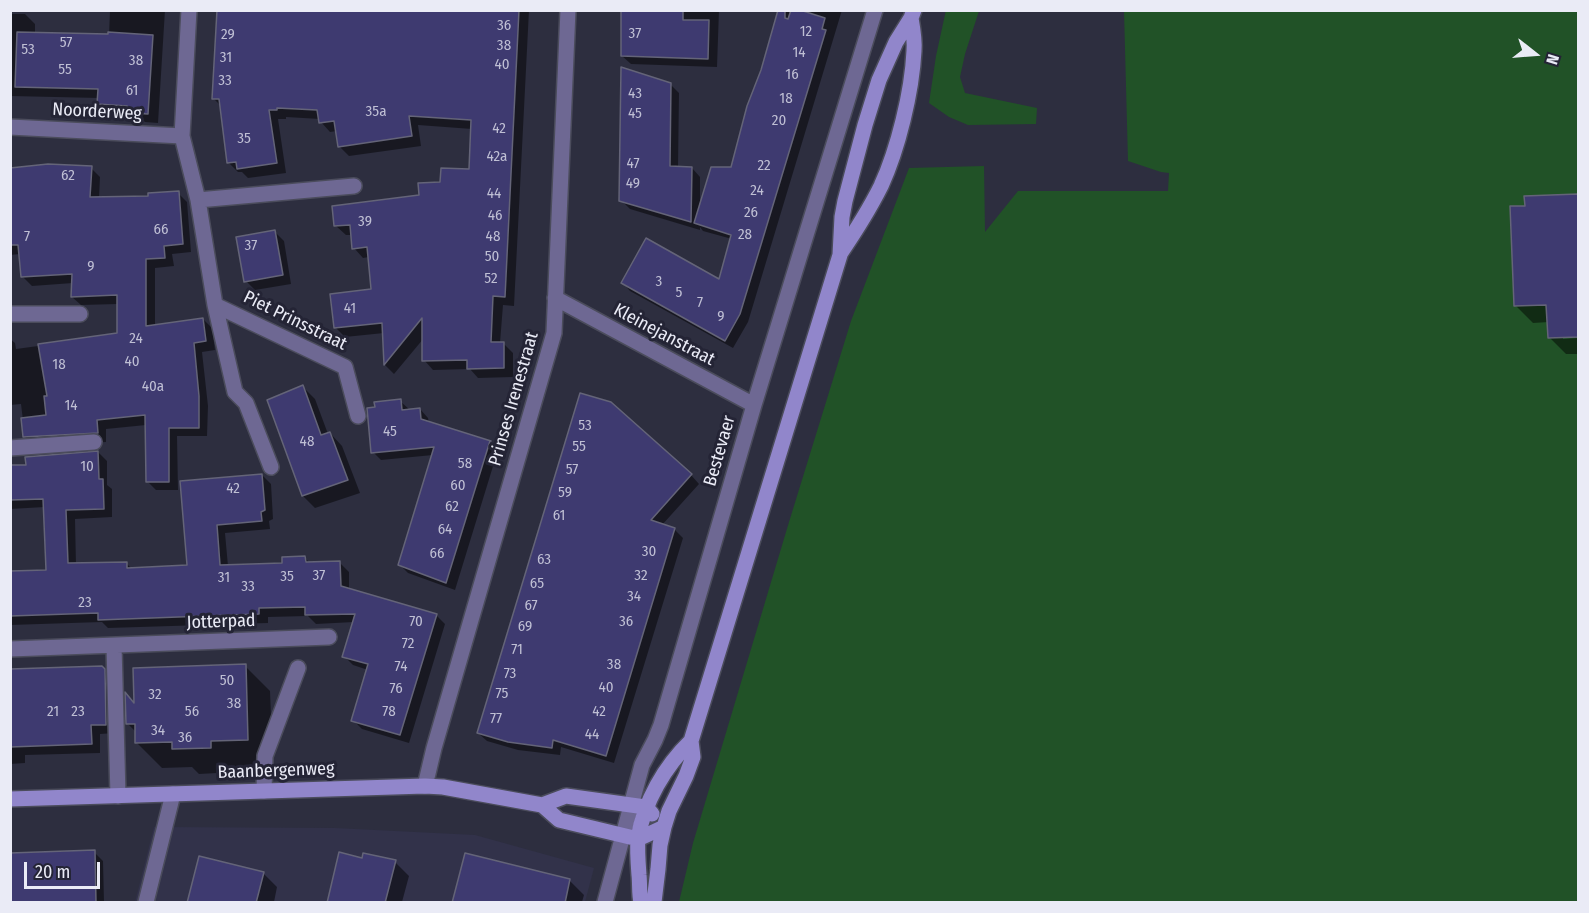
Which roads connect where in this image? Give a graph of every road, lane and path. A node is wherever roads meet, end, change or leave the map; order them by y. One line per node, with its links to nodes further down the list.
1 (189, 10): 6 (street, Piet Prinsstraat)
2 (568, 10): 10 (street, Prinses Irenestraat)
3 (875, 10): 14 (street, Bestevaer)
4 (913, 14): 9 (main road, Bestevaer); 9 (main road, Bestevaer)
5 (10, 127): 6 (street, Noorderweg)
6 (182, 136): 8 (street, Piet Prinsstraat)
7 (354, 186): 8 (street)
8 (198, 200): 11 (street, Piet Prinsstraat)
9 (840, 255): 23 (main road, Bestevaer)
10 (555, 298): 14 (street, Kleinejanstraat); 24 (street, Prinses Irenestraat)
11 (215, 304): 15 (street, Piet Prinsstraat); 18 (street, Piet Prinsstraat)
12 (10, 314): 13 (street)
13 (81, 314)
14 (754, 405): 30 (street, Bestevaer)
15 (358, 416)
16 (94, 442): 17 (street)
17 (10, 448)
18 (271, 466)
19 (329, 637): 20 (street, Jotterpad)
20 (114, 646): 21 (street, Jotterpad); 27 (street)
21 (10, 650)
22 (298, 668): 25 (street)
23 (691, 741): 30 (main road, Bestevaer); 31 (main road, Bestevaer)
24 (424, 786): 25 (main road, Baanbergenweg); 29 (main road, Baanbergenweg)
25 (264, 791): 26 (main road, Baanbergenweg)
26 (173, 794): 27 (main road, Baanbergenweg); 34 (street)
27 (118, 796): 28 (main road, Baanbergenweg)
28 (10, 799)
29 (542, 805): 30 (main road, Baanbergenweg); 32 (main road, Baanbergenweg)
30 (639, 806): 31 (main road); 32 (street, Bestevaer); 33 (main road, Bestevaer)
31 (664, 827): 33 (main road); 37 (main road, Bestevaer)
32 (623, 836): 33 (main road, Baanbergenweg); 35 (street, Bestevaer)
33 (638, 839): 36 (main road, Bestevaer)
34 (146, 903)
35 (605, 903)
36 (641, 903)
37 (654, 903)

